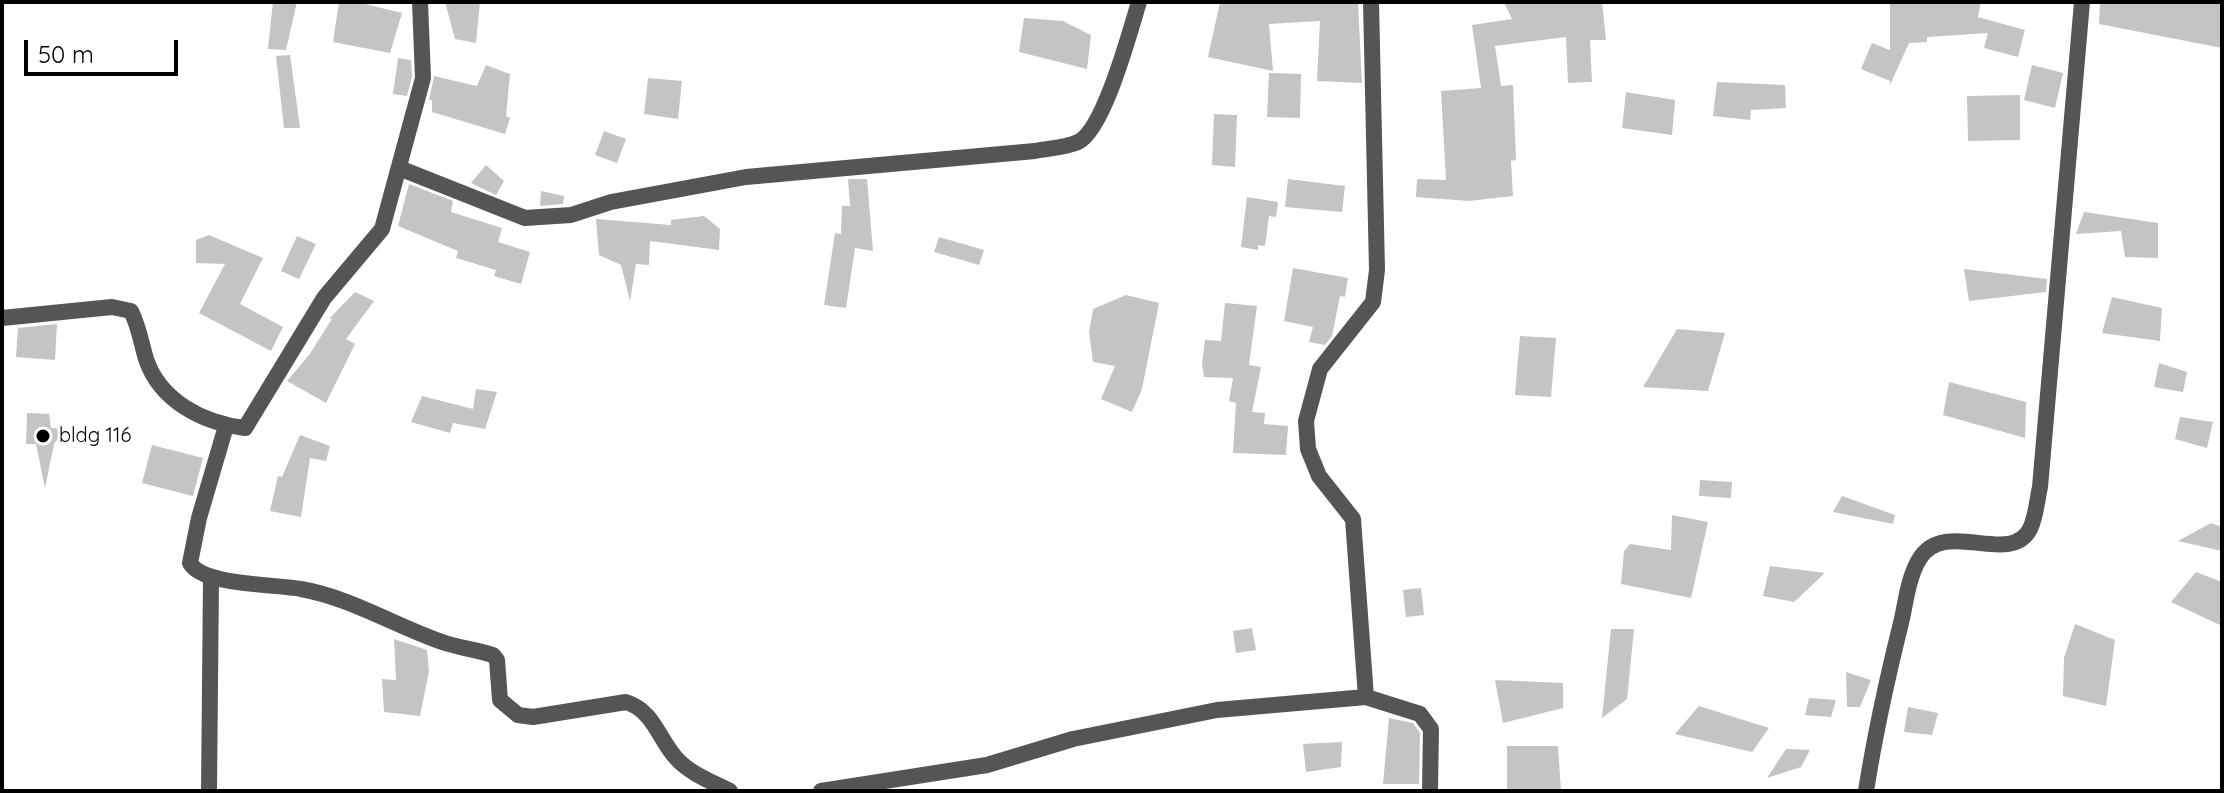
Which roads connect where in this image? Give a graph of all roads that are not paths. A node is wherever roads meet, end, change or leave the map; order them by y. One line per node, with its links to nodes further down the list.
1 (420, 2): 5 (street)
2 (1139, 2): 5 (street)
3 (1371, 2): 9 (street)
4 (2082, 2): 14 (street)
5 (399, 168): 7 (street)
6 (2, 318): 7 (street)
7 (226, 426): 8 (street)
8 (211, 578): 10 (street); 11 (street)
9 (1366, 697): 12 (street); 13 (street)
10 (209, 791)
11 (730, 791)
12 (821, 791)
13 (1430, 791)
14 (1866, 791)

